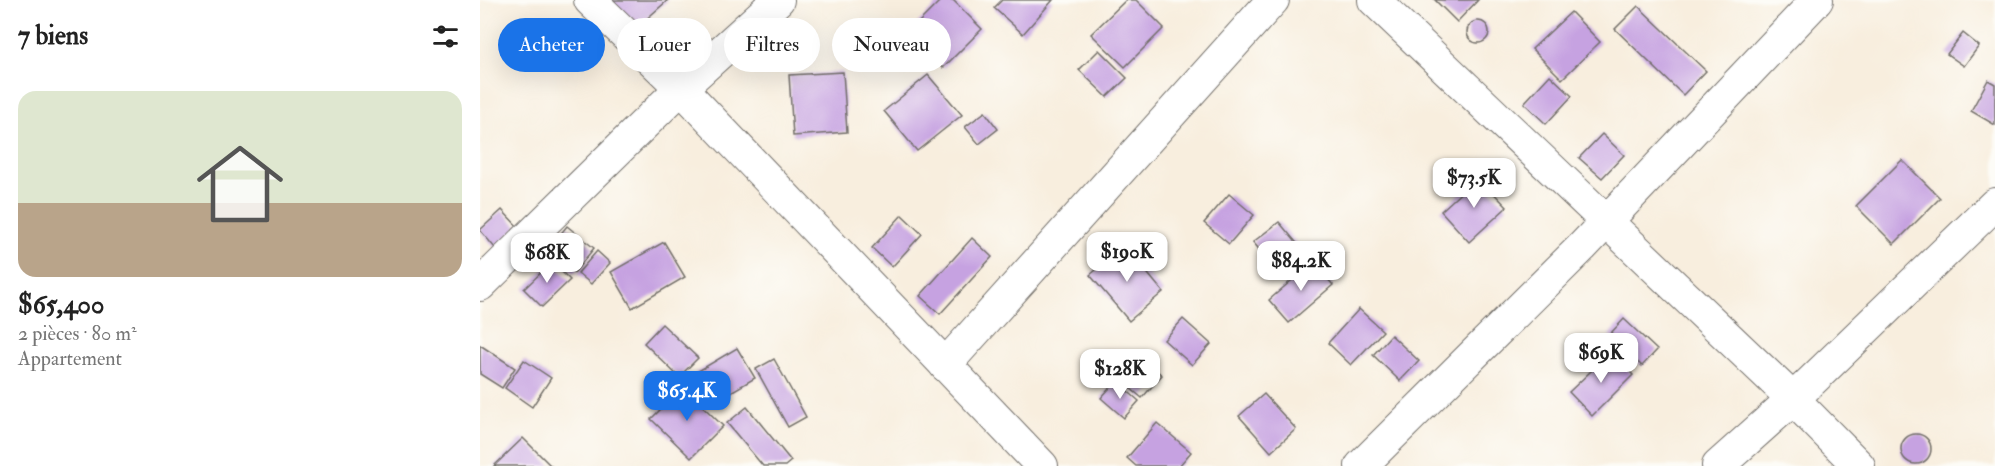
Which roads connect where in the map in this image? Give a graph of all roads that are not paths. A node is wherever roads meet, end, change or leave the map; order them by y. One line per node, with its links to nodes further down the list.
1 (590, 0): 6 (street)
2 (777, 0): 6 (street)
3 (1273, 0): 10 (street)
4 (1374, 0): 8 (street)
5 (1816, 0): 8 (street)
6 (681, 88): 9 (street); 10 (street)
7 (1995, 204): 11 (street)
8 (1607, 221): 11 (street); 13 (street)
9 (480, 285)
10 (945, 365): 12 (street)
11 (1793, 399): 14 (street); 15 (street)
12 (1042, 466)
13 (1362, 466)
14 (1719, 466)
15 (1860, 466)

